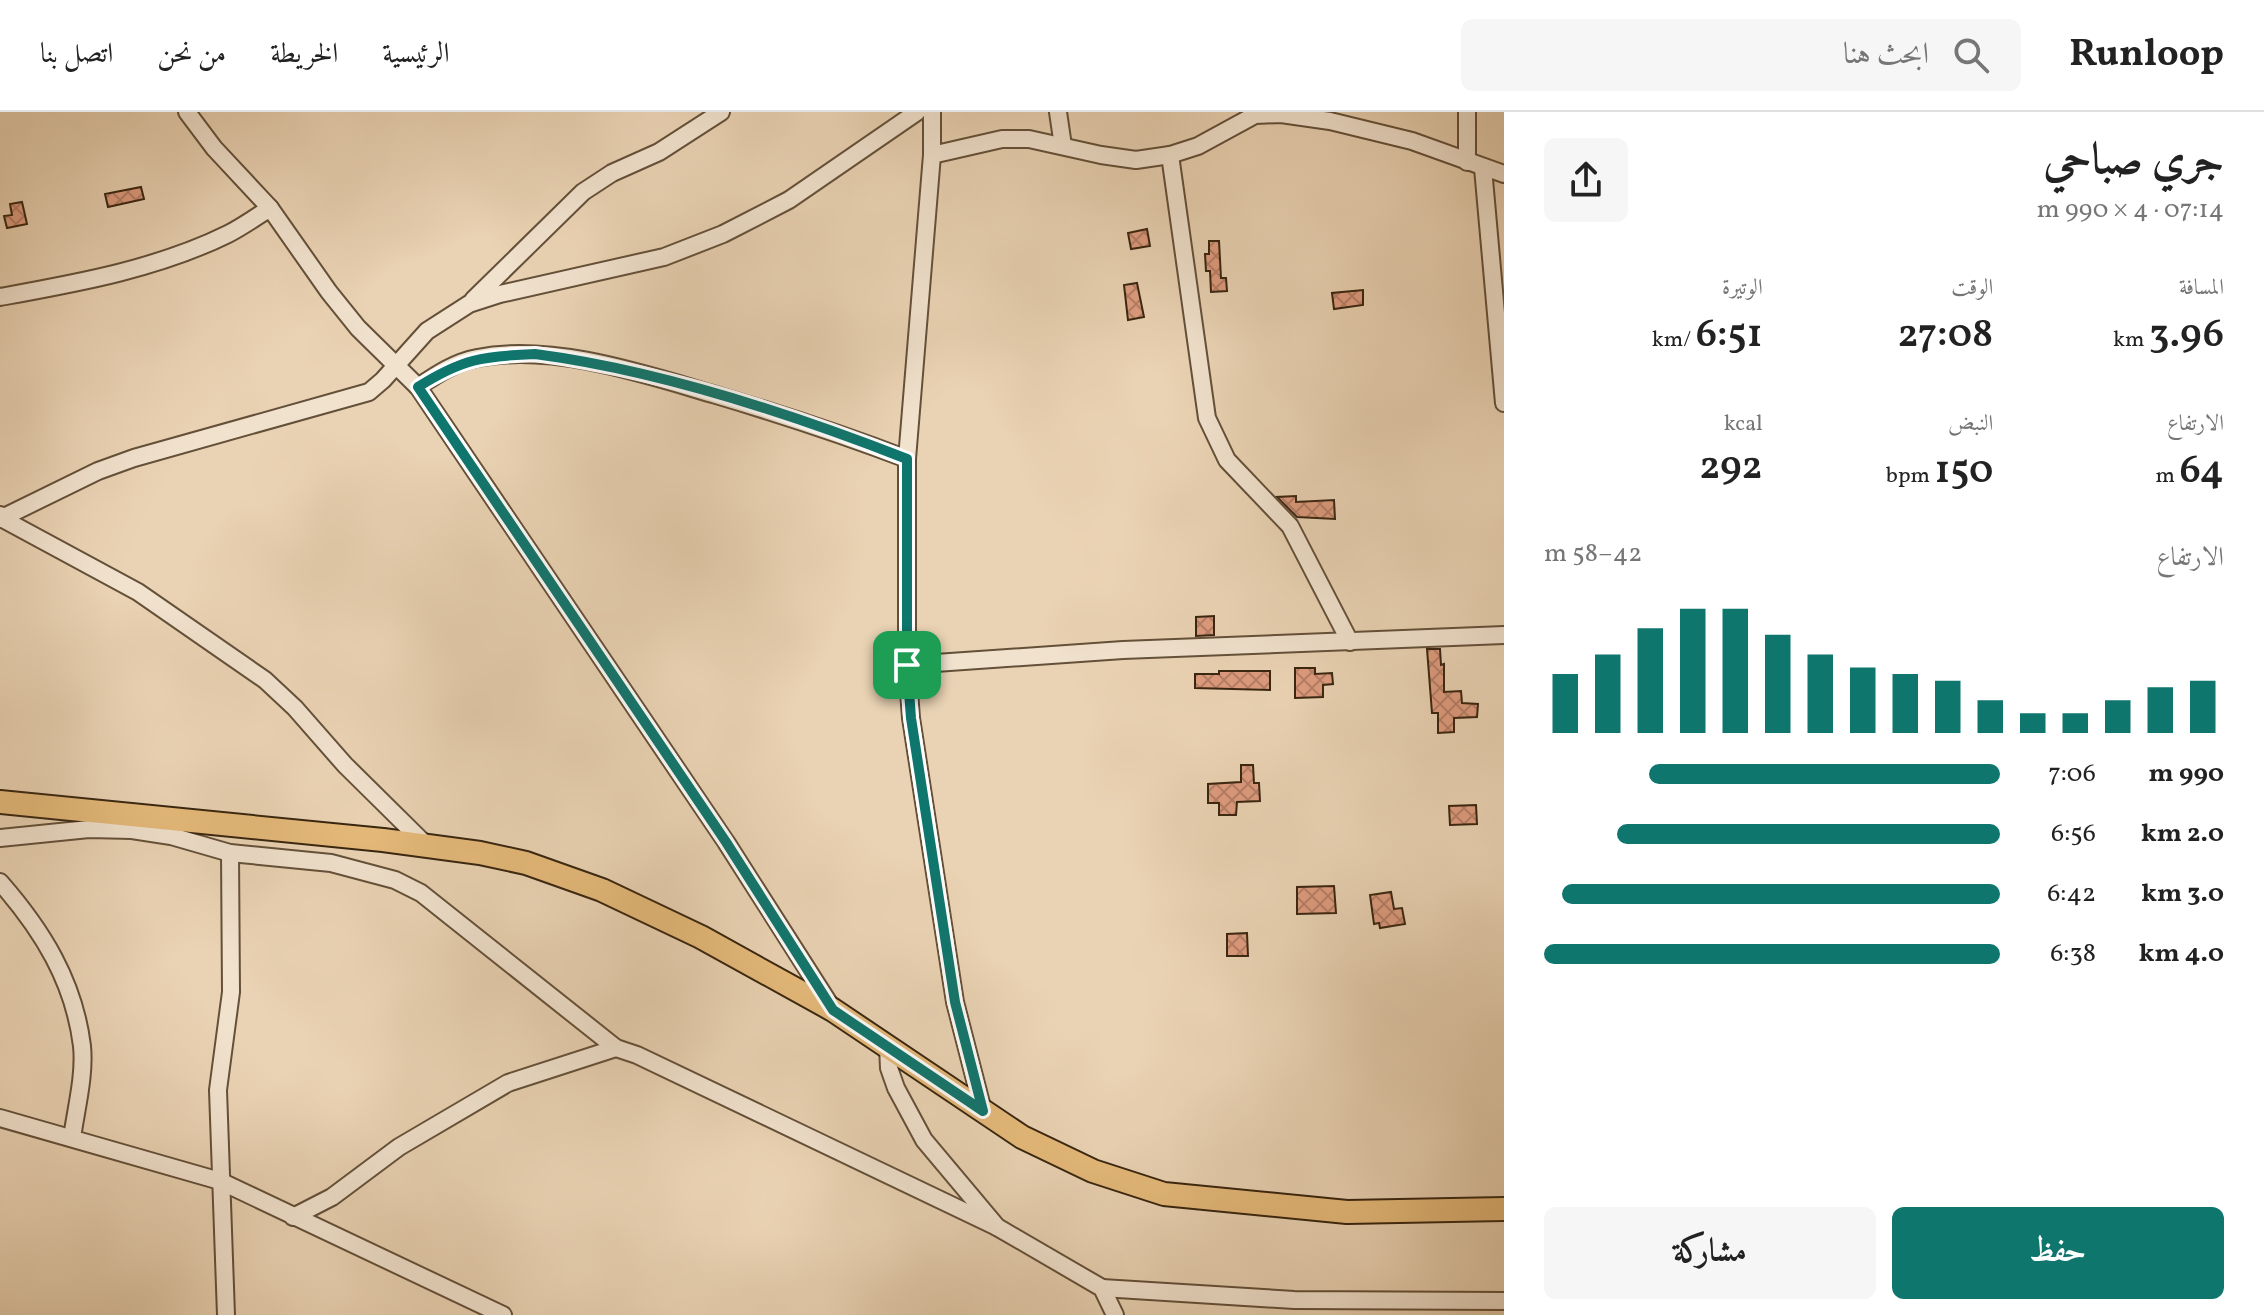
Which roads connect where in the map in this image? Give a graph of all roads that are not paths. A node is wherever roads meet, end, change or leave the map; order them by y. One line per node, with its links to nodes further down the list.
1 (187, 112): 13 (street)
2 (721, 112): 15 (street)
3 (917, 112): 15 (street)
4 (932, 112): 8 (street)
5 (1058, 112): 7 (street)
6 (1467, 112): 10 (street)
7 (1063, 146): 8 (street); 9 (street)
8 (932, 155): 19 (street)
9 (1170, 155): 10 (street); 22 (street)
10 (1467, 162): 11 (street)
11 (1483, 168): 12 (street); 18 (street)
12 (1504, 174)
13 (270, 208): 14 (street); 16 (street)
14 (0, 297)
15 (469, 304): 16 (street)
16 (396, 365): 17 (street); 20 (street)
17 (418, 387): 19 (street); 29 (street)
18 (1504, 403)
19 (907, 459): 23 (street)
20 (0, 517): 26 (street)
21 (1504, 635): 22 (street)
22 (1350, 642): 23 (street)
23 (907, 665): 32 (street)
24 (0, 802): 26 (main road)
25 (0, 838): 27 (street)
26 (427, 846): 29 (main road)
27 (230, 853): 31 (street); 35 (street)
28 (0, 882): 34 (street)
29 (833, 1010): 30 (main road)
30 (888, 1047): 32 (main road); 38 (street)
31 (616, 1048): 37 (street); 38 (street)
32 (983, 1111): 36 (main road)
33 (0, 1118): 34 (street)
34 (72, 1138): 35 (street)
35 (220, 1181): 37 (street); 41 (street)
36 (1504, 1209)
37 (293, 1217): 42 (street)
38 (997, 1227): 39 (street)
39 (1102, 1288): 40 (street); 43 (street)
40 (1504, 1301)
41 (226, 1315)
42 (503, 1315)
43 (1115, 1315)

